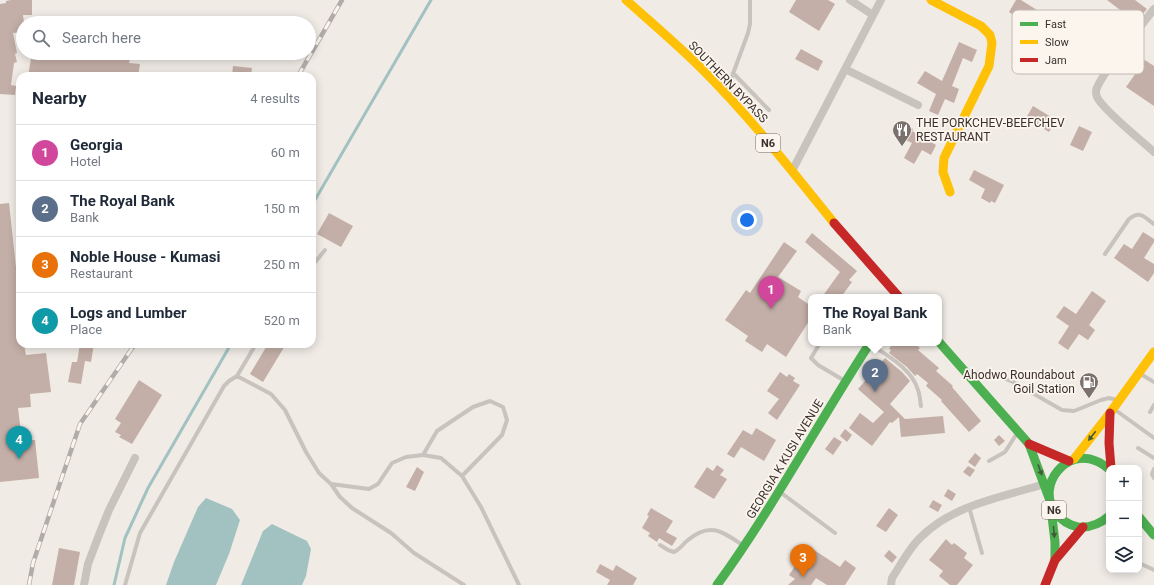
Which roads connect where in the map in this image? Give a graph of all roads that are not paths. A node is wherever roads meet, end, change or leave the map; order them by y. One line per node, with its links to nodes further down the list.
1 (626, 0): 12 (main road, SOUTHERN BYPASS / N6)
2 (750, 0): 10 (lane)
3 (850, 0): 7 (street)
4 (881, 0): 7 (street)
5 (931, 0): 17 (main road)
6 (1154, 9): 8 (street)
7 (873, 15): 9 (street)
8 (1144, 22)
9 (845, 69): 13 (street); 16 (street)
10 (733, 73): 12 (lane); 14 (lane)
11 (1106, 74): 15 (street)
12 (725, 94): 16 (main road, SOUTHERN BYPASS / N6)
13 (918, 105)
14 (769, 110)
15 (1154, 152)
16 (792, 171): 22 (main road, SOUTHERN BYPASS / N6)
17 (950, 192)
18 (1154, 224): 20 (lane)
19 (325, 250): 21 (lane)
20 (1105, 254)
21 (316, 261)
22 (896, 294)
23 (942, 345): 29 (main road, N6)
24 (818, 346): 32 (lane)
25 (867, 346): 32 (main road, GEORGIA K KUSI AVENUE)
26 (871, 346): 36 (lane)
27 (254, 348): 31 (lane)
28 (1154, 352): 30 (main road)
29 (965, 372): 34 (lane); 39 (main road, N6)
30 (1139, 372): 33 (lane); 34 (main road)
31 (238, 376): 53 (lane); 74 (lane)
32 (846, 381): 55 (main road, GEORGIA K KUSI AVENUE)
33 (1154, 382)
34 (1119, 401): 37 (main road)
35 (1154, 404): 38 (lane)
36 (921, 406)
37 (1112, 411): 40 (lane); 46 (main road, one-way to 46); 48 (main road)
38 (1150, 412)
39 (1018, 431): 41 (main road, N6); 47 (lane)
40 (1154, 438)
41 (1029, 444): 46 (main road, N6); 54 (main road, N6, one-way to 54)
42 (1138, 448): 45 (lane)
43 (423, 455): 51 (lane); 51 (lane); 53 (lane)
44 (135, 458): 73 (street)
45 (1154, 458)
46 (1071, 460): 49 (main road, N6); 56 (main road, N6)
47 (990, 462)
48 (1110, 465)
49 (1106, 466)
50 (1154, 469): 52 (lane)
51 (462, 476): 76 (lane)
52 (1154, 478)
53 (331, 484): 75 (lane)
54 (1045, 484): 56 (main road, N6); 57 (street)
55 (779, 492): 63 (lane); 68 (main road, GEORGIA K KUSI AVENUE)
56 (1050, 501): 62 (main road, N6); 70 (main road, one-way to 70)
57 (969, 507): 69 (lane); 78 (street)
58 (1106, 518): 60 (main road, N6)
59 (1142, 521): 64 (main road)
60 (1098, 524): 61 (main road, N6); 62 (main road, N6)
61 (1106, 524)
62 (1083, 527): 70 (main road)
63 (835, 533)
64 (1154, 535)
65 (1145, 539): 66 (main road)
66 (1154, 544)
67 (660, 545): 68 (lane)
68 (745, 546): 77 (main road, GEORGIA K KUSI AVENUE)
69 (982, 553)
70 (1055, 560): 79 (main road)
71 (1142, 564): 72 (lane)
72 (1154, 570)
73 (84, 585)
74 (125, 585)
75 (464, 585)
76 (519, 585)
77 (717, 585)
78 (891, 585)
79 (1045, 585)

